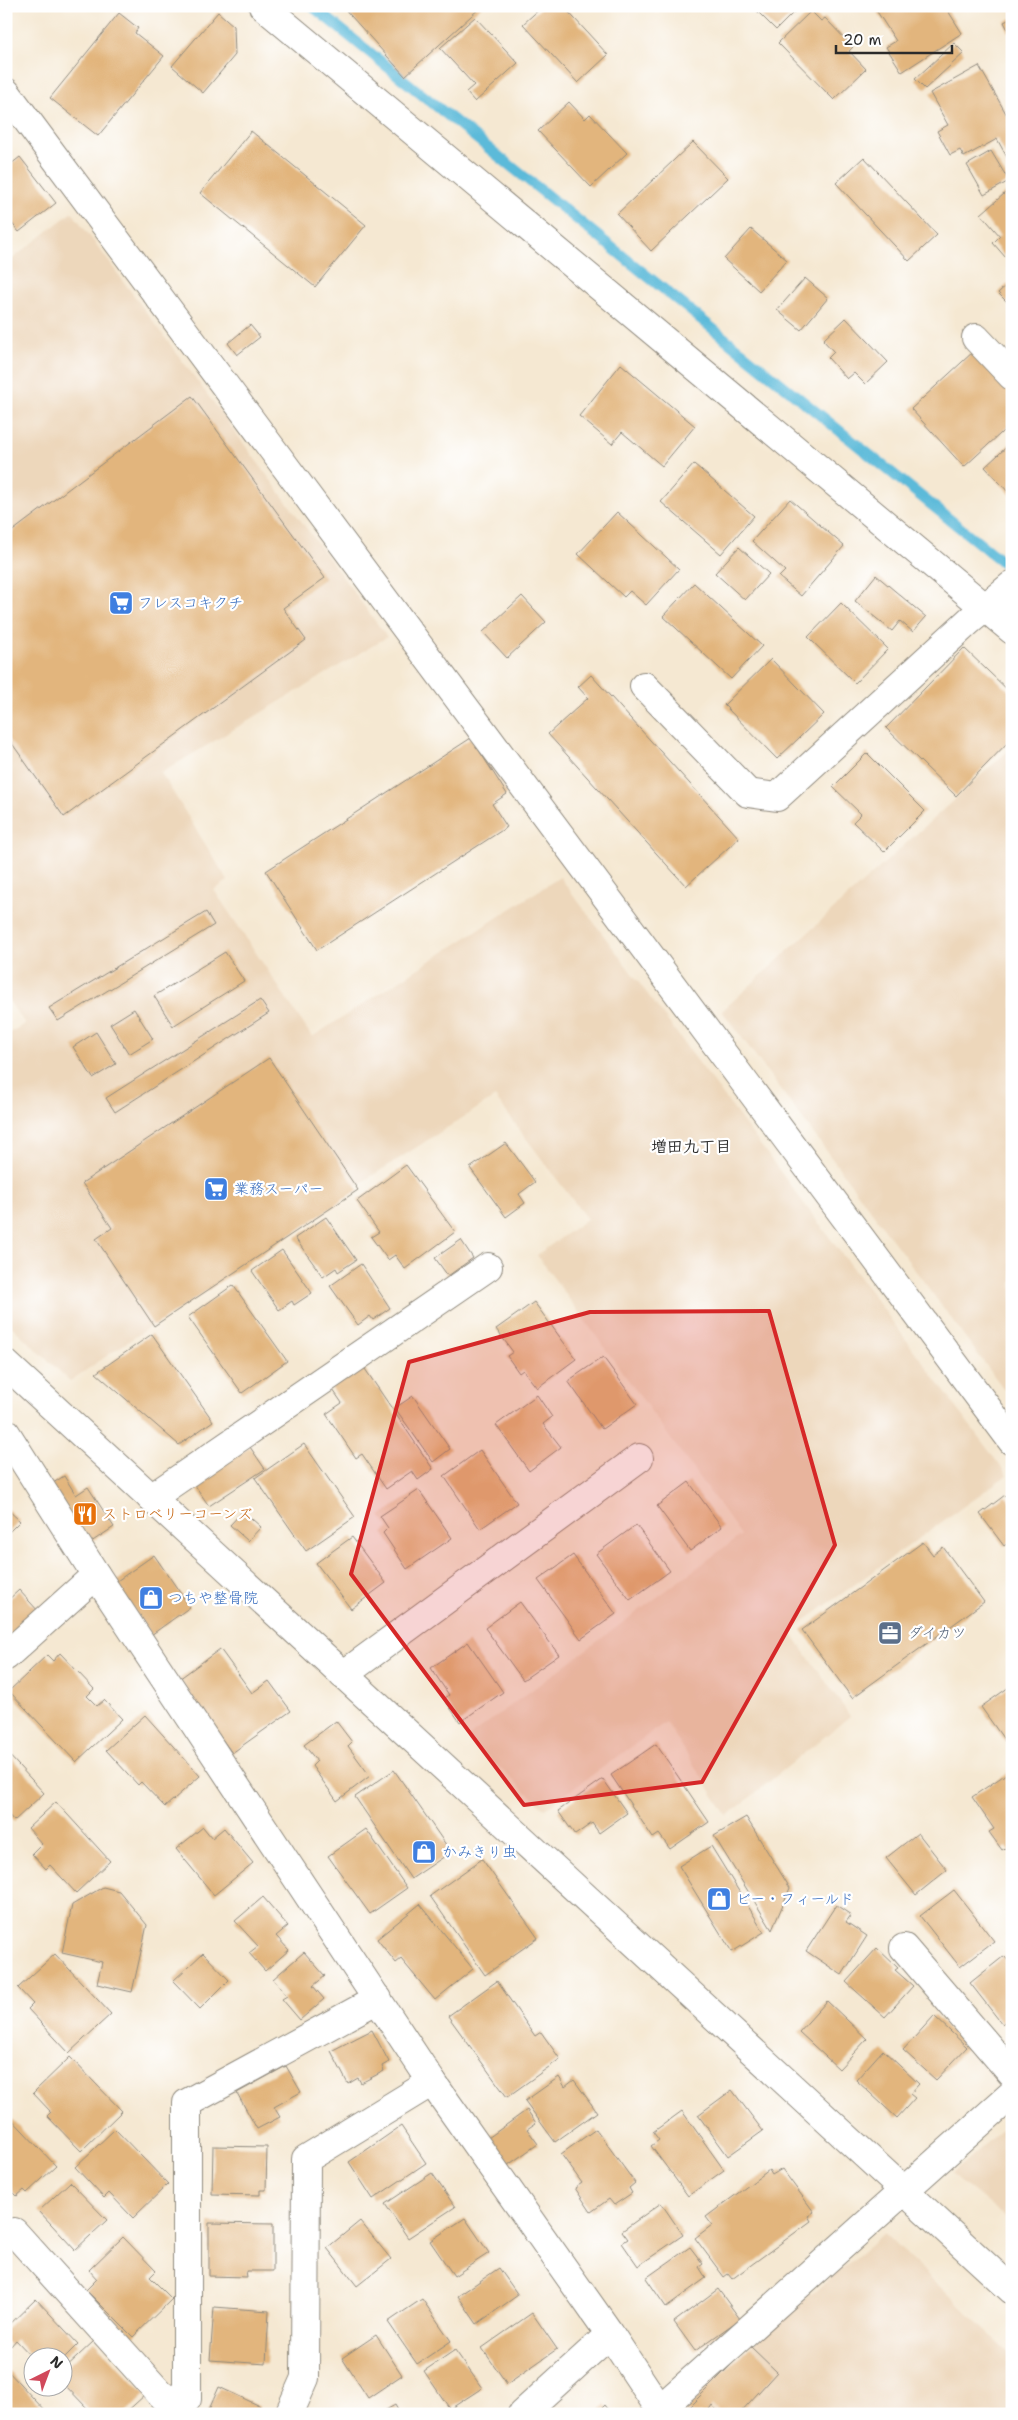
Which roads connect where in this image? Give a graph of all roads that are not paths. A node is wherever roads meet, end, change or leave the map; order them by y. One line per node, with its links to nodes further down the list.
1 (263, 6): 6 (street)
2 (6, 92): 12 (street)
3 (976, 338): 4 (street)
4 (1012, 376)
5 (1012, 585): 6 (street)
6 (985, 608): 7 (street); 8 (street)
7 (1012, 630)
8 (644, 686)
9 (488, 1267): 14 (street)
10 (6, 1364): 14 (street)
11 (6, 1433): 15 (street)
12 (1012, 1441)
13 (639, 1458): 17 (street)
14 (152, 1498): 17 (street)
15 (96, 1575): 16 (street); 19 (street)
16 (6, 1656)
17 (343, 1674): 23 (street)
18 (904, 1948): 20 (street)
19 (378, 1999): 21 (street); 24 (street)
20 (1012, 2074)
21 (432, 2082): 26 (street); 28 (street)
22 (1012, 2094): 23 (street)
23 (905, 2191): 25 (street); 27 (street)
24 (14, 2232)
25 (1012, 2290)
26 (610, 2334): 27 (street); 29 (street)
27 (662, 2411)
28 (289, 2414)
29 (522, 2414)

